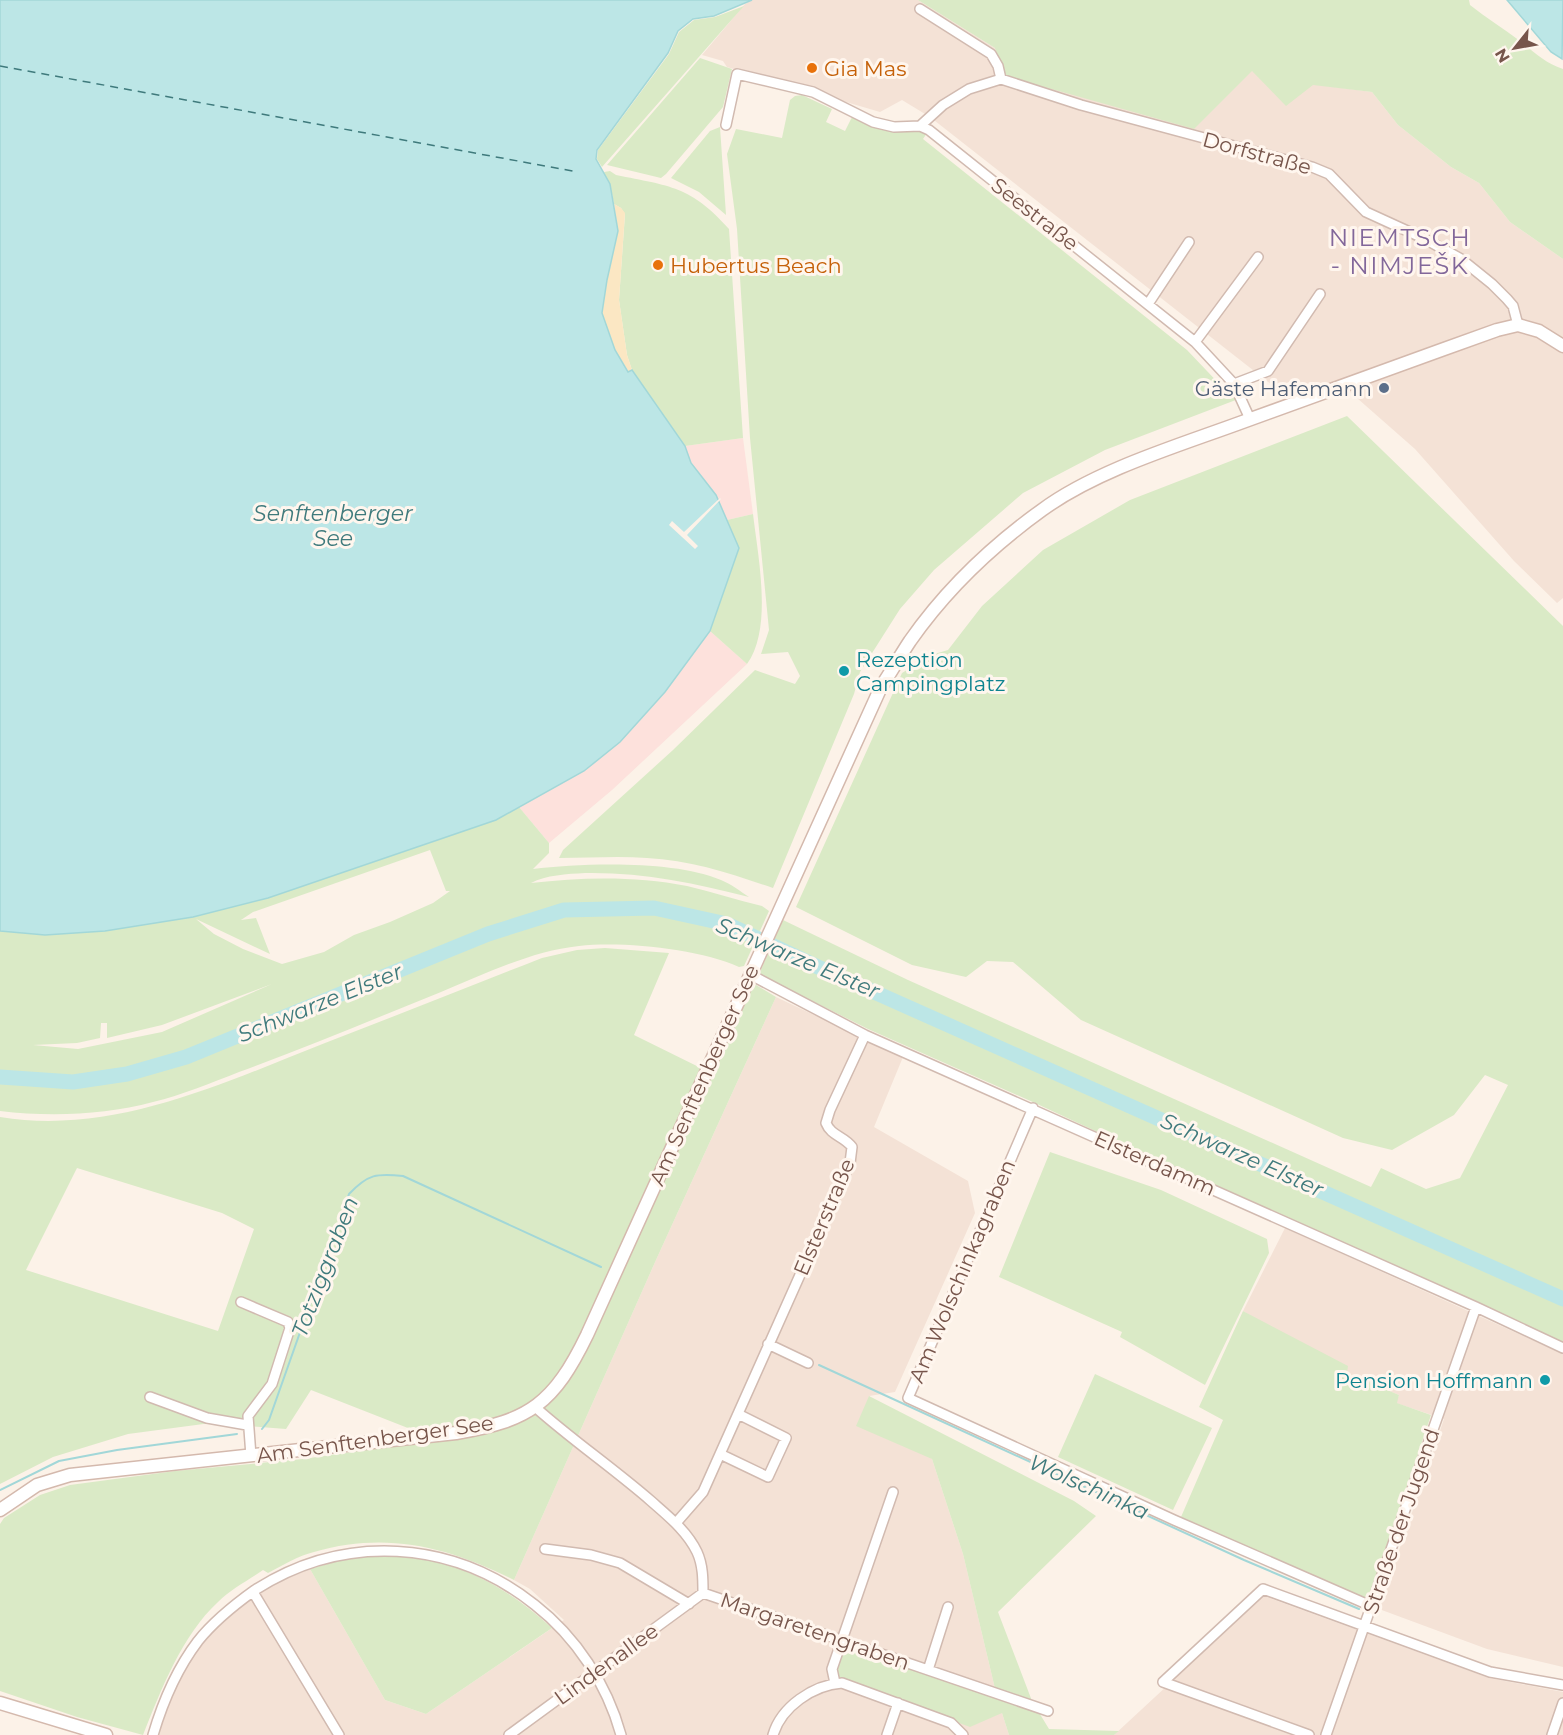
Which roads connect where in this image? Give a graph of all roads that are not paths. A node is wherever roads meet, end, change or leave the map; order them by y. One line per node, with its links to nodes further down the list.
1 (920, 9): 2 (street)
2 (1001, 79): 4 (street); 9 (street, Dorfstraße)
3 (726, 125): 4 (street)
4 (920, 126): 8 (street, Seestraße)
5 (1190, 242): 8 (street)
6 (1258, 256): 10 (street)
7 (1320, 294): 12 (street)
8 (1148, 304): 10 (street, Seestraße)
9 (1518, 325): 11 (street); 13 (street, Am Senftenberger See)
10 (1195, 342): 12 (street, Seestraße)
11 (1563, 346)
12 (1234, 384): 13 (street, Seestraße)
13 (1250, 419): 14 (street, Am Senftenberger See)
14 (752, 969): 15 (street, Elsterdamm); 23 (street, Am Senftenberger See)
15 (865, 1035): 16 (street, Elsterdamm); 19 (street, Elsterstraße)
16 (1033, 1108): 18 (street, Elsterdamm); 35 (street, Am Wolschinkagraben)
17 (241, 1302): 25 (street)
18 (1476, 1307): 20 (street, Elsterdamm); 35 (street, Straße der Jugend)
19 (768, 1344): 21 (street); 24 (street, Elsterstraße)
20 (1563, 1348)
21 (808, 1363)
22 (150, 1397): 25 (street)
23 (535, 1407): 27 (street, Am Senftenberger See); 30 (street)
24 (738, 1414): 26 (street, Elsterstraße); 26 (street)
25 (247, 1425): 27 (street)
26 (720, 1454): 30 (street, Elsterstraße)
27 (252, 1456): 29 (street, Am Senftenberger See)
28 (893, 1492): 38 (street)
29 (0, 1510)
30 (676, 1523): 33 (street)
31 (545, 1549): 34 (street, Margaretengraben)
32 (253, 1592): 40 (street); 48 (street); 49 (street)
33 (703, 1593): 34 (street, Lindenallee); 38 (street, Margaretengraben)
34 (689, 1604): 40 (street, Lindenallee)
35 (1371, 1606): 37 (street, Straße der Jugend)
36 (948, 1607): 39 (street, Margaretengraben)
37 (1364, 1627): 42 (street); 55 (street); 56 (street, Straße der Jugend)
38 (841, 1641): 39 (street, Margaretengraben); 41 (street)
39 (928, 1670): 46 (street, Margaretengraben)
40 (595, 1672): 50 (street, Lindenallee); 51 (street)
41 (835, 1683): 44 (street); 52 (street)
42 (1563, 1685)
43 (0, 1703): 47 (street)
44 (898, 1703): 53 (street); 54 (street)
45 (1563, 1703): 57 (street)
46 (1048, 1711)
47 (106, 1735)
48 (153, 1735)
49 (339, 1735)
50 (509, 1735)
51 (621, 1735)
52 (773, 1735)
53 (886, 1735)
54 (963, 1735)
55 (1309, 1735)
56 (1326, 1735)
57 (1552, 1735)

